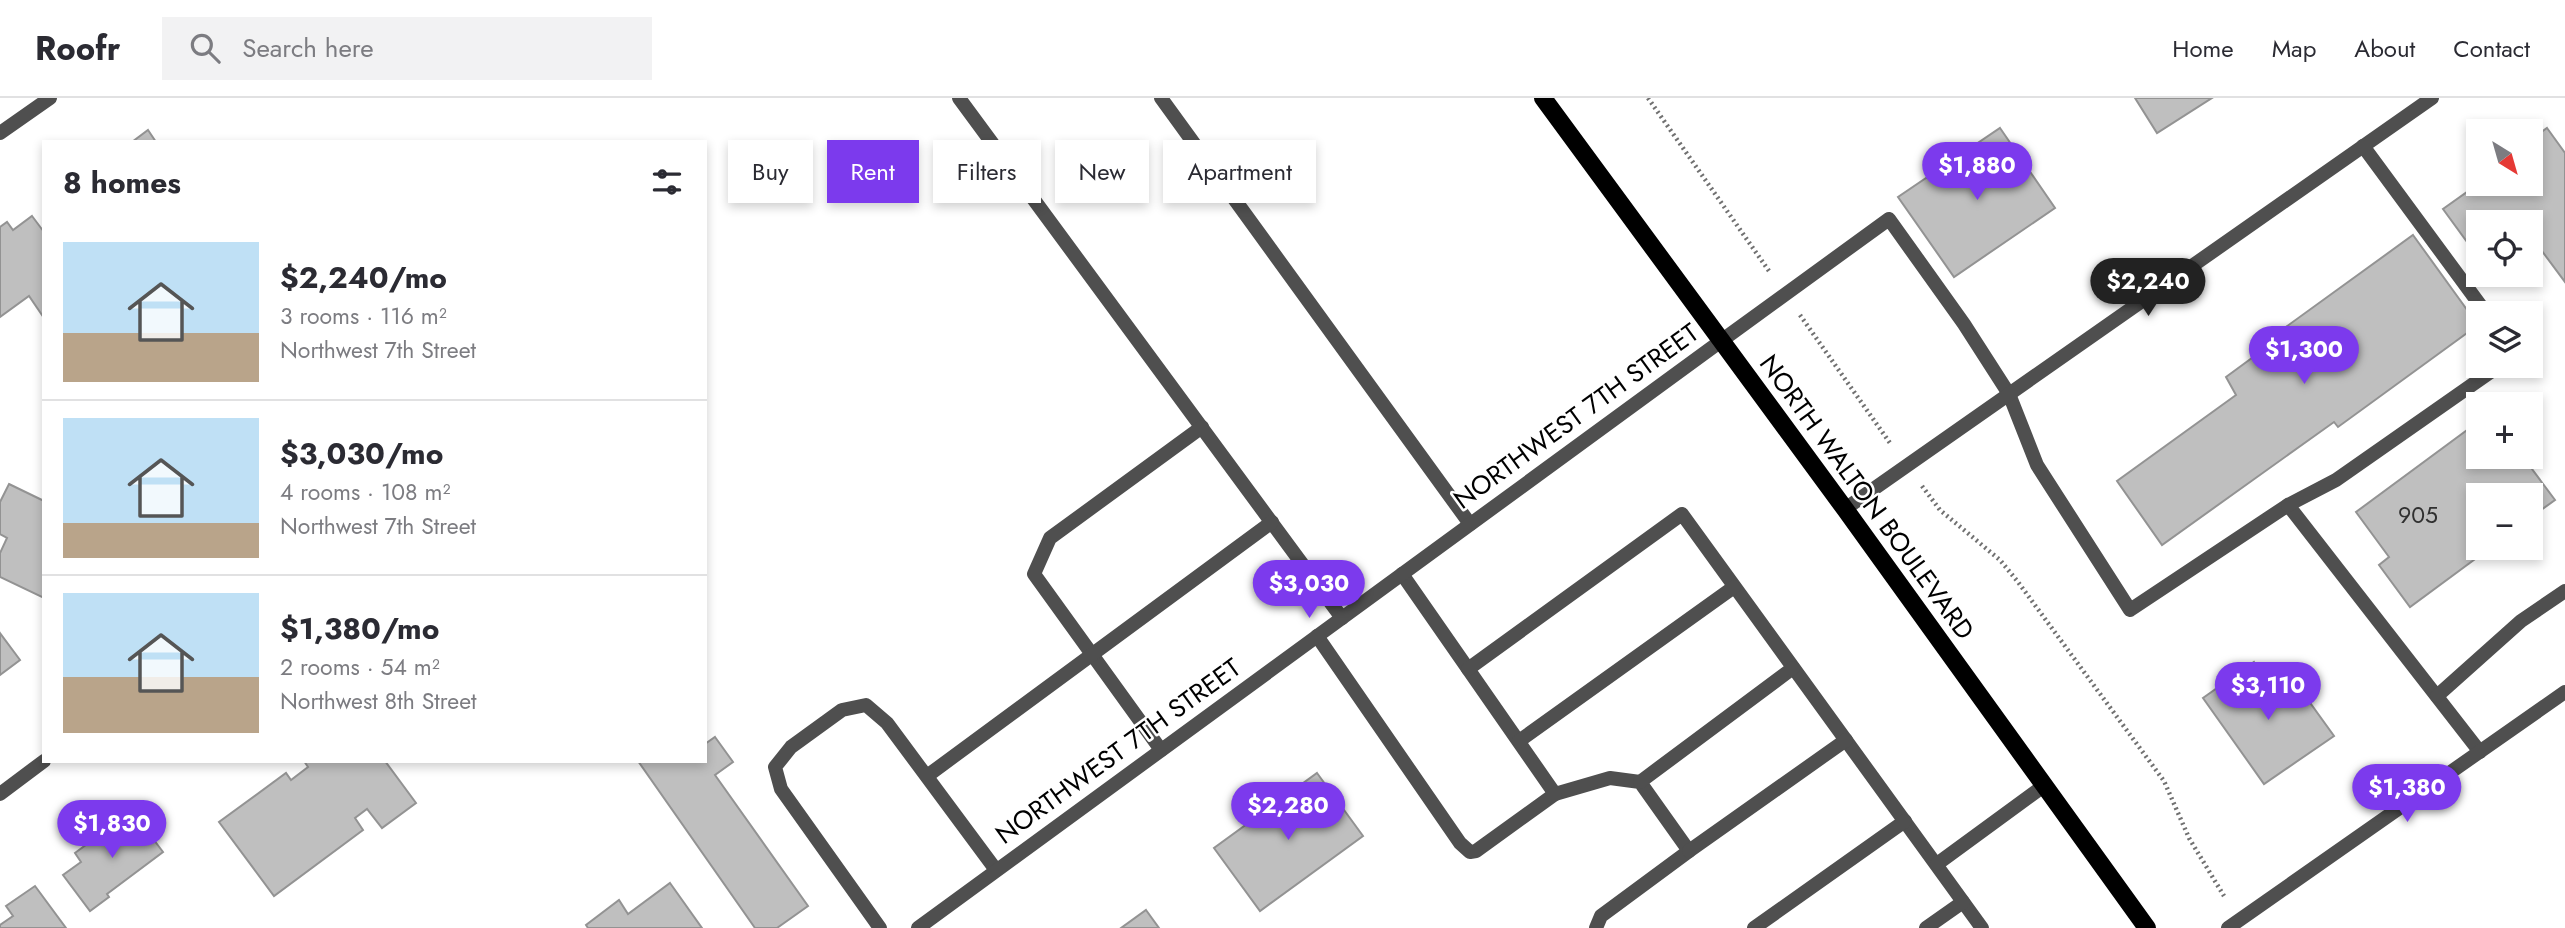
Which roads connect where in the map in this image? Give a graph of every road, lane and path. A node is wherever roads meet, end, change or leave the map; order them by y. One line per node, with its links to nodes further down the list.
1 (50, 98): 7 (street)
2 (959, 98): 15 (street)
3 (1161, 98): 20 (street)
4 (1543, 98): 11 (main road, NORTH WALTON BOULEVARD)
5 (1648, 98): 9 (path)
6 (2431, 98): 8 (street)
7 (0, 133)
8 (2363, 146): 10 (street); 13 (street)
9 (1784, 293): 11 (street, NORTHWEST 7TH STREET); 13 (street, NORTHWEST 7TH STREET); 14 (path)
10 (2477, 301)
11 (1721, 341): 17 (main road, NORTH WALTON BOULEVARD); 20 (street, NORTHWEST 7TH STREET)
12 (2482, 378): 16 (street)
13 (2009, 394): 16 (street); 17 (street)
14 (1875, 421)
15 (1202, 427): 19 (street); 26 (street)
16 (2288, 505): 30 (street)
17 (1845, 509): 38 (main road, NORTH WALTON BOULEVARD)
18 (1940, 510): 45 (path)
19 (1272, 522): 24 (street); 26 (street)
20 (1470, 524): 21 (street, NORTHWEST 7TH STREET)
21 (1402, 574): 24 (street, NORTHWEST 7TH STREET); 28 (street)
22 (1734, 587): 27 (street); 28 (street); 32 (street)
23 (2565, 591): 30 (street)
24 (1342, 618): 25 (street, NORTHWEST 7TH STREET)
25 (1317, 636): 33 (street, NORTHWEST 7TH STREET); 40 (street)
26 (1091, 655): 33 (street); 36 (street)
27 (1793, 668): 31 (street); 37 (street)
28 (1468, 669): 32 (street)
29 (2565, 692): 34 (street)
30 (2437, 696): 34 (street)
31 (1846, 740): 41 (street); 42 (street)
32 (1518, 741): 40 (street)
33 (1161, 750): 44 (street, NORTHWEST 7TH STREET)
34 (2480, 752): 54 (street)
35 (42, 762): 39 (street)
36 (927, 776): 44 (street); 47 (street)
37 (1640, 782): 40 (street); 42 (street)
38 (2045, 785): 43 (street); 53 (main road, NORTH WALTON BOULEVARD)
39 (0, 793)
40 (1555, 794)
41 (1905, 821): 43 (street); 50 (street)
42 (1689, 851): 49 (street)
43 (1937, 864): 46 (street)
44 (996, 870): 48 (street, NORTHWEST 7TH STREET)
45 (2212, 880)
46 (1963, 902): 51 (street); 52 (street)
47 (880, 928)
48 (918, 928)
49 (1596, 928)
50 (1754, 928)
51 (1926, 928)
52 (1982, 928)
53 (2147, 928)
54 (2228, 928)

